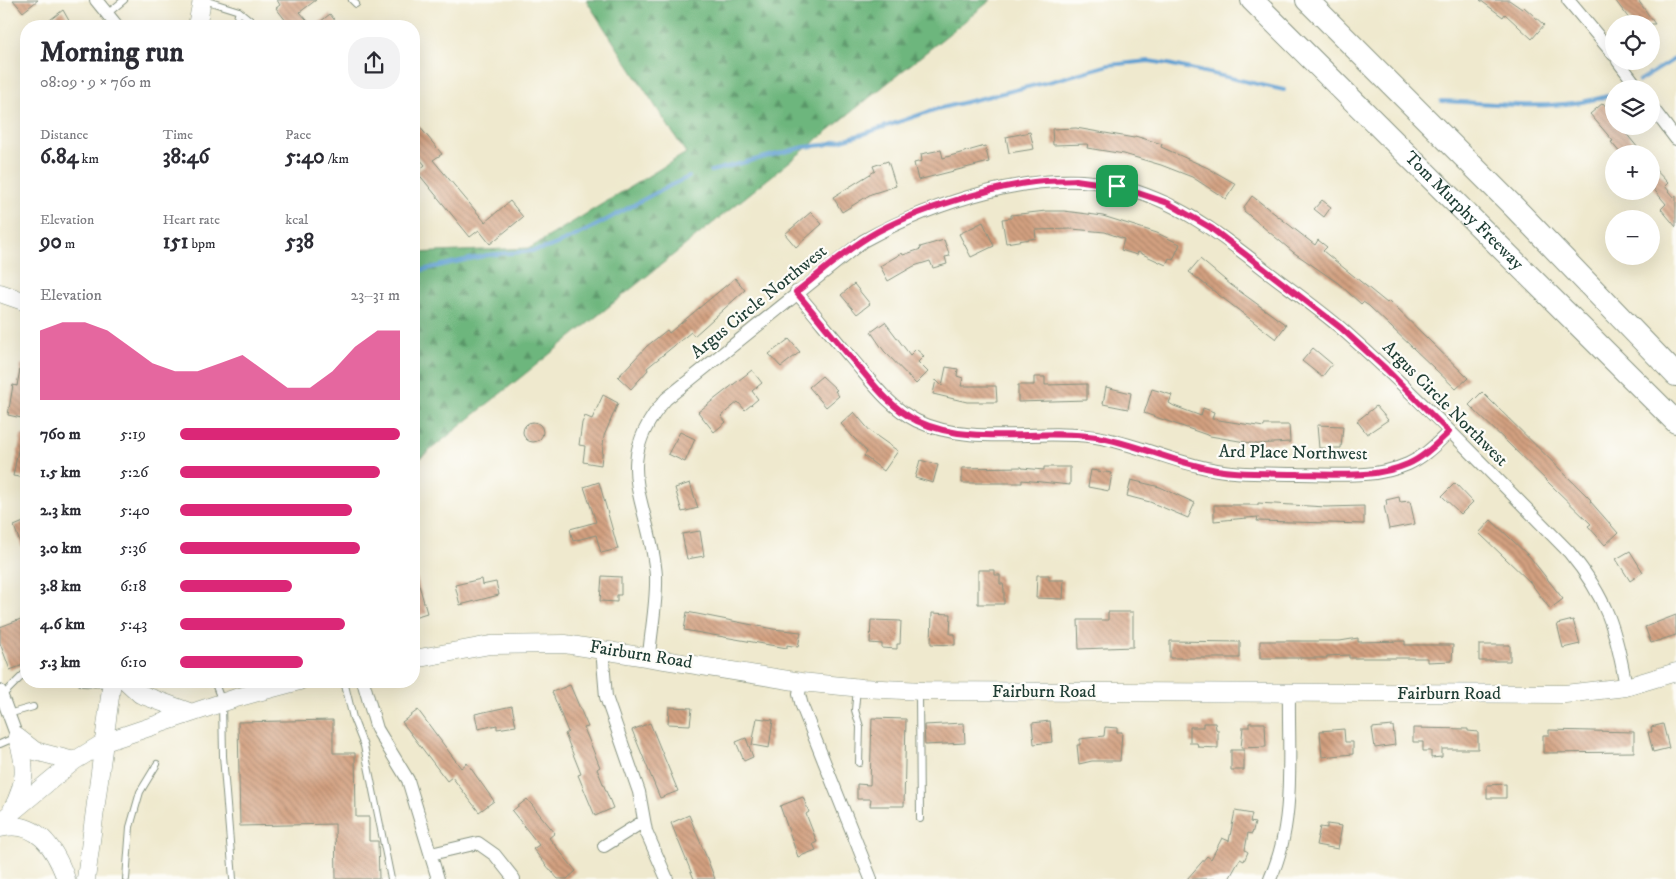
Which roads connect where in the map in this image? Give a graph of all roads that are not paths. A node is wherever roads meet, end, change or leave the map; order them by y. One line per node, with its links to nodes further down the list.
1 (96, 0): 8 (street)
2 (124, 0): 8 (lane)
3 (203, 0): 7 (lane); 10 (street)
4 (1252, 0): 22 (highway, Tom Murphy Freeway)
5 (1307, 0): 16 (highway)
6 (1568, 0): 13 (street)
7 (238, 11): 11 (lane); 12 (lane)
8 (107, 14): 9 (street)
9 (112, 20)
10 (197, 20)
11 (236, 20)
12 (250, 20)
13 (1605, 44)
14 (1660, 118): 15 (street)
15 (1676, 139)
16 (1514, 206): 20 (highway); 21 (highway)
17 (796, 292): 23 (street, Ard Place Northwest); 23 (street, Argus Circle Northwest); 25 (street, Argus Circle Northwest)
18 (0, 293): 19 (street)
19 (20, 300)
20 (1676, 354)
21 (1676, 375)
22 (1676, 422)
23 (1449, 432): 30 (street, Argus Circle Northwest)
24 (602, 649): 25 (street, Fairburn Road); 26 (street, Fairburn Road); 52 (street)
25 (650, 656): 29 (street, Fairburn Road)
26 (420, 658)
27 (1676, 672): 30 (street, Fairburn Road)
28 (20, 677): 40 (lane)
29 (801, 682): 37 (street, Fairburn Road); 64 (street)
30 (1626, 687): 39 (street, Fairburn Road)
31 (116, 688): 46 (street)
32 (128, 688): 43 (street)
33 (217, 688): 41 (lane)
34 (265, 688): 41 (street)
35 (346, 688): 60 (lane)
36 (365, 688): 55 (street)
37 (857, 688): 38 (street, Fairburn Road); 49 (lane)
38 (918, 691): 39 (street, Fairburn Road); 51 (lane)
39 (1289, 693): 65 (street)
40 (1, 694): 44 (street)
41 (222, 702): 43 (street); 59 (lane)
42 (32, 707): 44 (lane)
43 (189, 712): 46 (street)
44 (8, 714): 45 (street)
45 (17, 736): 47 (lane); 48 (street); 53 (street)
46 (106, 742): 48 (street); 57 (street)
47 (0, 744)
48 (74, 761): 53 (street)
49 (859, 763)
50 (157, 764): 58 (lane)
51 (920, 820)
52 (644, 821): 54 (street); 63 (street)
53 (3, 822): 56 (street)
54 (604, 846)
55 (431, 854): 61 (street); 62 (street)
56 (66, 879)
57 (86, 879)
58 (126, 879)
59 (232, 879)
60 (391, 879)
61 (438, 879)
62 (514, 879)
63 (667, 879)
64 (871, 879)
65 (1270, 879)

